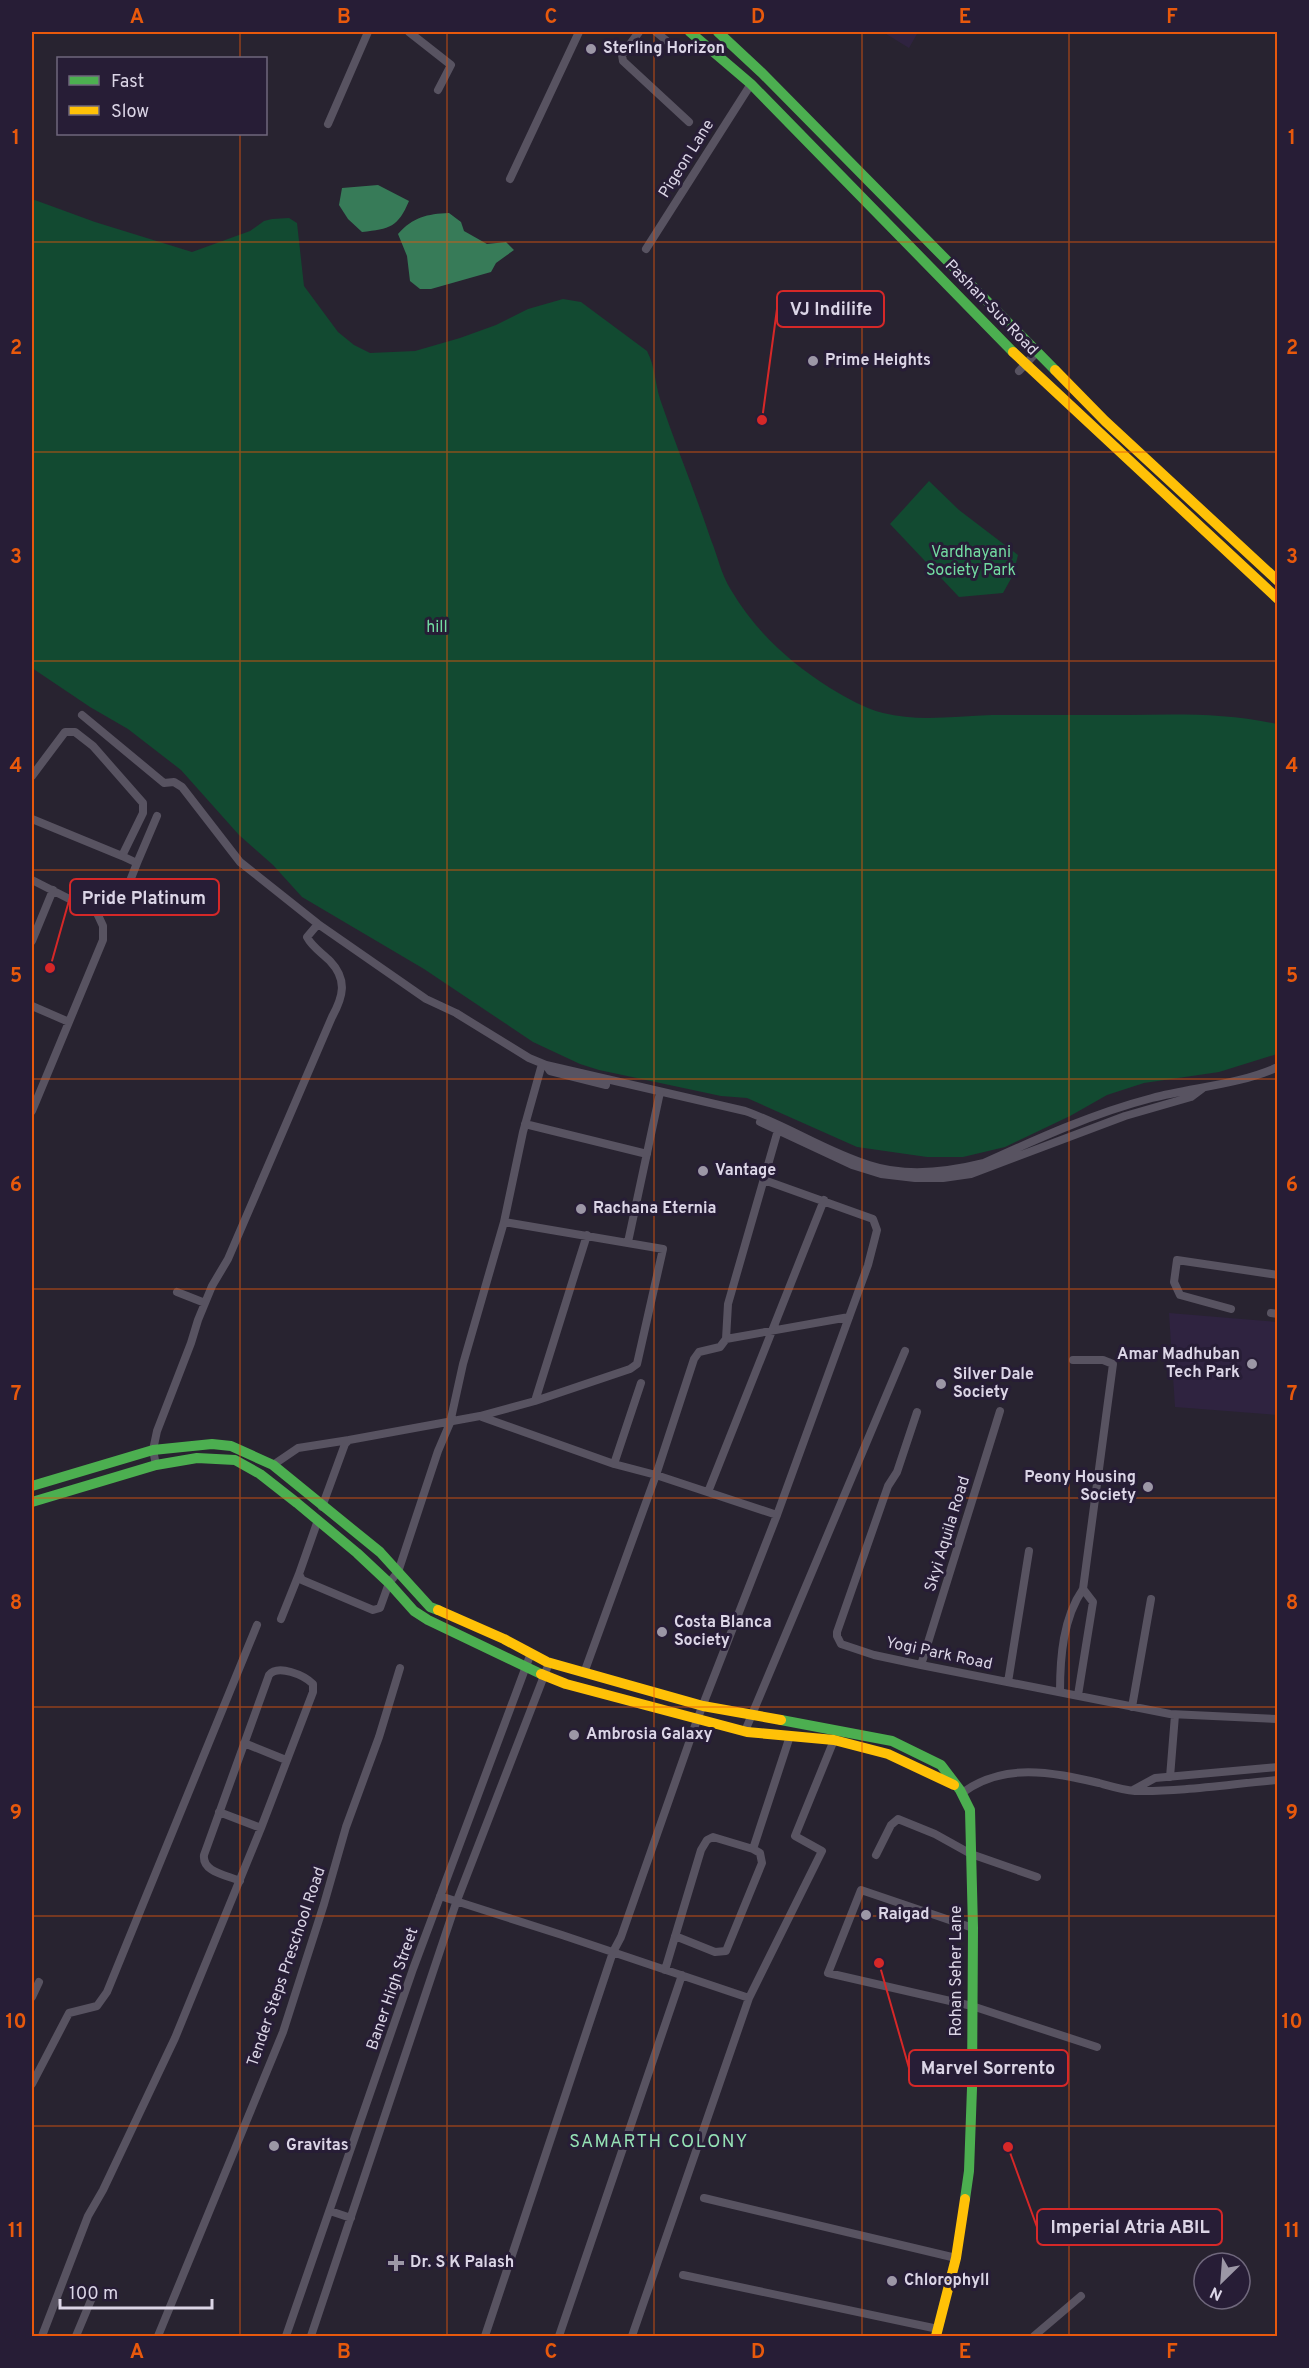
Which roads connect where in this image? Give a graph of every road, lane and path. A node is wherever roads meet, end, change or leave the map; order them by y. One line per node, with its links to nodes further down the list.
1 (368, 32): 12 (street)
2 (409, 32): 10 (street)
3 (579, 32): 13 (street)
4 (639, 32): 11 (street)
5 (656, 32): 8 (street)
6 (690, 32): 9 (street, Pashan-Sus Road)
7 (718, 32): 15 (street, Pashan-Sus Road)
8 (673, 46)
9 (751, 84): 14 (street, Pigeon Lane); 16 (street, Pashan-Sus Road)
10 (438, 90)
11 (689, 122)
12 (328, 124)
13 (510, 179)
14 (646, 249)
15 (1037, 352): 16 (street); 17 (street, Pashan-Sus Road)
16 (1022, 368): 18 (street, Pashan-Sus Road)
17 (1278, 581)
18 (1278, 599)
19 (82, 715): 28 (street)
20 (32, 776): 23 (street)
21 (157, 816): 24 (street)
22 (32, 819): 23 (street)
23 (122, 856): 24 (street)
24 (137, 863): 26 (street)
25 (32, 880): 27 (street)
26 (128, 886)
27 (53, 890): 29 (street); 31 (street)
28 (318, 924): 32 (street); 47 (street)
29 (32, 941)
30 (32, 1006): 31 (street)
31 (69, 1022): 36 (street)
32 (544, 1064): 34 (street); 35 (street); 37 (street)
33 (1278, 1067): 34 (street)
34 (1204, 1087): 38 (street)
35 (659, 1097): 38 (street); 39 (street)
36 (32, 1111)
37 (525, 1124): 39 (street); 42 (street)
38 (778, 1130): 40 (street)
39 (647, 1154): 44 (street)
40 (764, 1180): 41 (street); 51 (street)
41 (824, 1200): 49 (street); 50 (street)
42 (504, 1222): 43 (street); 59 (street)
43 (587, 1235): 44 (street); 55 (street)
44 (628, 1242): 55 (street)
45 (1278, 1275): 48 (street)
46 (177, 1292): 47 (street)
47 (205, 1303): 61 (street)
48 (1231, 1310)
49 (849, 1317): 50 (street); 70 (street)
50 (774, 1330): 51 (street); 67 (street)
51 (726, 1339): 65 (street)
52 (905, 1351): 95 (street)
53 (1073, 1360): 76 (street)
54 (641, 1383): 62 (street)
55 (535, 1401): 58 (street)
56 (1000, 1411): 84 (street, Skyi Aquila Road)
57 (917, 1412): 84 (street, Yogi Park Road)
58 (480, 1416): 59 (street); 62 (street)
59 (450, 1423): 60 (street); 73 (street)
60 (349, 1440): 63 (street); 69 (street)
61 (153, 1450): 63 (street); 64 (street); 66 (street)
62 (614, 1464): 65 (street)
63 (273, 1465): 69 (street)
64 (156, 1466): 68 (street); 71 (street)
65 (656, 1475): 67 (street); 87 (street)
66 (32, 1486)
67 (708, 1492): 70 (street)
68 (32, 1502)
69 (322, 1507): 73 (street)
70 (777, 1515): 92 (street)
71 (318, 1520): 74 (street); 75 (street)
72 (1029, 1551): 89 (street)
73 (398, 1572): 75 (street); 78 (street)
74 (299, 1574): 75 (street); 79 (street)
75 (389, 1583): 81 (street)
76 (1083, 1588): 90 (street); 91 (street)
77 (1151, 1599): 93 (street)
78 (454, 1618): 81 (street); 82 (street)
79 (282, 1619)
80 (257, 1625): 127 (street)
81 (456, 1632): 85 (street)
82 (531, 1653): 83 (street); 85 (street, Baner High Street)
83 (549, 1663): 87 (street); 88 (street, Baner High Street)
84 (921, 1665): 89 (street, Yogi Park Road)
85 (526, 1667): 88 (street); 115 (street, Baner High Street)
86 (400, 1668): 138 (street, Tender Steps Preschool Road)
87 (584, 1673): 92 (street)
88 (543, 1675): 97 (street); 116 (street, Baner High Street)
89 (1008, 1682): 90 (street, Yogi Park Road)
90 (1060, 1692): 91 (street, Yogi Park Road)
91 (1078, 1695): 93 (street, Yogi Park Road)
92 (703, 1706): 95 (street); 97 (street)
93 (1132, 1707): 94 (street, Yogi Park Road)
94 (1175, 1715): 96 (street, Yogi Park Road); 104 (street)
95 (752, 1716): 98 (street); 106 (street)
96 (1278, 1719)
97 (697, 1720): 98 (street); 119 (street)
98 (746, 1731): 99 (street)
99 (790, 1736): 100 (street); 110 (street)
100 (834, 1740): 106 (street); 124 (street)
101 (244, 1743): 102 (street); 102 (street); 108 (street)
102 (286, 1760): 109 (street)
103 (1278, 1767): 104 (street)
104 (1170, 1777): 107 (street)
105 (1278, 1780): 107 (street)
106 (959, 1789): 107 (street); 111 (street, Rohan Seher Lane)
107 (1132, 1791)
108 (219, 1812): 109 (street); 114 (street)
109 (261, 1828): 114 (street)
110 (753, 1849): 118 (street); 118 (street)
111 (971, 1854): 112 (street); 113 (street); 117 (street, Rohan Seher Lane)
112 (876, 1855)
113 (1037, 1877)
114 (240, 1881): 136 (street)
115 (440, 1896): 116 (street); 129 (street, Baner High Street)
116 (456, 1903): 119 (street); 130 (street, Baner High Street)
117 (973, 1928): 125 (street, Rohan Seher Lane); 125 (street)
118 (675, 1936): 120 (street)
119 (613, 1952): 120 (street); 141 (street)
120 (665, 1970): 121 (street)
121 (682, 1976): 124 (street); 142 (street)
122 (39, 1982): 123 (street)
123 (32, 1997)
124 (749, 1998): 143 (street)
125 (972, 2006): 126 (street); 131 (street, Rohan Seher Lane)
126 (1097, 2047)
127 (32, 2081)
128 (704, 2198): 131 (street)
129 (330, 2211): 130 (street); 139 (street, Baner High Street)
130 (351, 2218): 140 (street, Baner High Street)
131 (956, 2258): 135 (street, Rohan Seher Lane)
132 (683, 2275): 135 (street)
133 (94, 2293): 137 (street)
134 (1081, 2296): 144 (street)
135 (937, 2333)
136 (42, 2337)
137 (76, 2337)
138 (158, 2337)
139 (286, 2337)
140 (311, 2337)
141 (485, 2337)
142 (559, 2337)
143 (632, 2337)
144 (1034, 2337)

